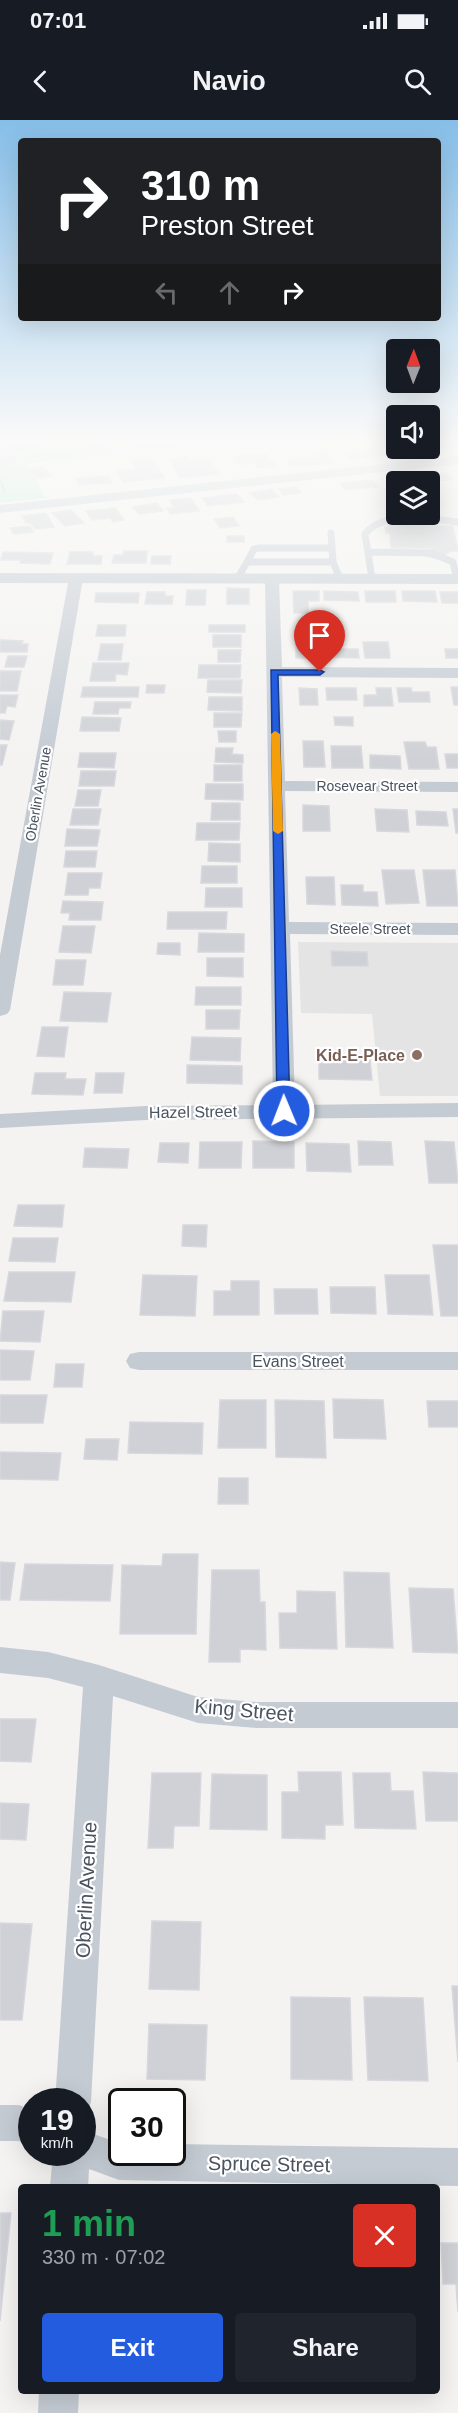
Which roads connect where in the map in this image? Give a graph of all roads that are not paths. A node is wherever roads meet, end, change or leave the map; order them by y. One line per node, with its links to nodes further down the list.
1 (259, 548): 5 (lane)
2 (332, 548): 6 (lane)
3 (368, 548): 4 (lane)
4 (368, 552): 11 (lane); 12 (lane)
5 (247, 562): 6 (lane); 9 (lane)
6 (337, 570): 10 (street); 11 (street)
7 (0, 578): 8 (street)
8 (76, 579): 9 (street); 19 (street, Oberlin Avenue)
9 (237, 579): 10 (street)
10 (272, 579): 13 (street)
11 (372, 579): 12 (street)
12 (458, 579)
13 (274, 672): 14 (street); 15 (street)
14 (458, 673)
15 (277, 786): 16 (street, Rosevear Street); 17 (street)
16 (458, 787)
17 (281, 928): 18 (street, Steele Street); 21 (street)
18 (458, 929)
19 (0, 1010)
20 (458, 1110): 21 (street, Hazel Street)
21 (284, 1111): 22 (street, Hazel Street)
22 (0, 1121)
23 (139, 1361): 24 (street, Evans Street)
24 (458, 1361)
25 (0, 1660): 26 (street, King Street)
26 (99, 1678): 27 (street, King Street); 28 (street, Oberlin Avenue)
27 (458, 1714)
28 (75, 2088)
29 (0, 2123): 30 (street)
30 (18, 2123)
31 (96, 2153): 33 (street, Spruce Street)
32 (70, 2166): 34 (street)
33 (458, 2167)
34 (69, 2184)
35 (59, 2394): 36 (street)
36 (58, 2413)

